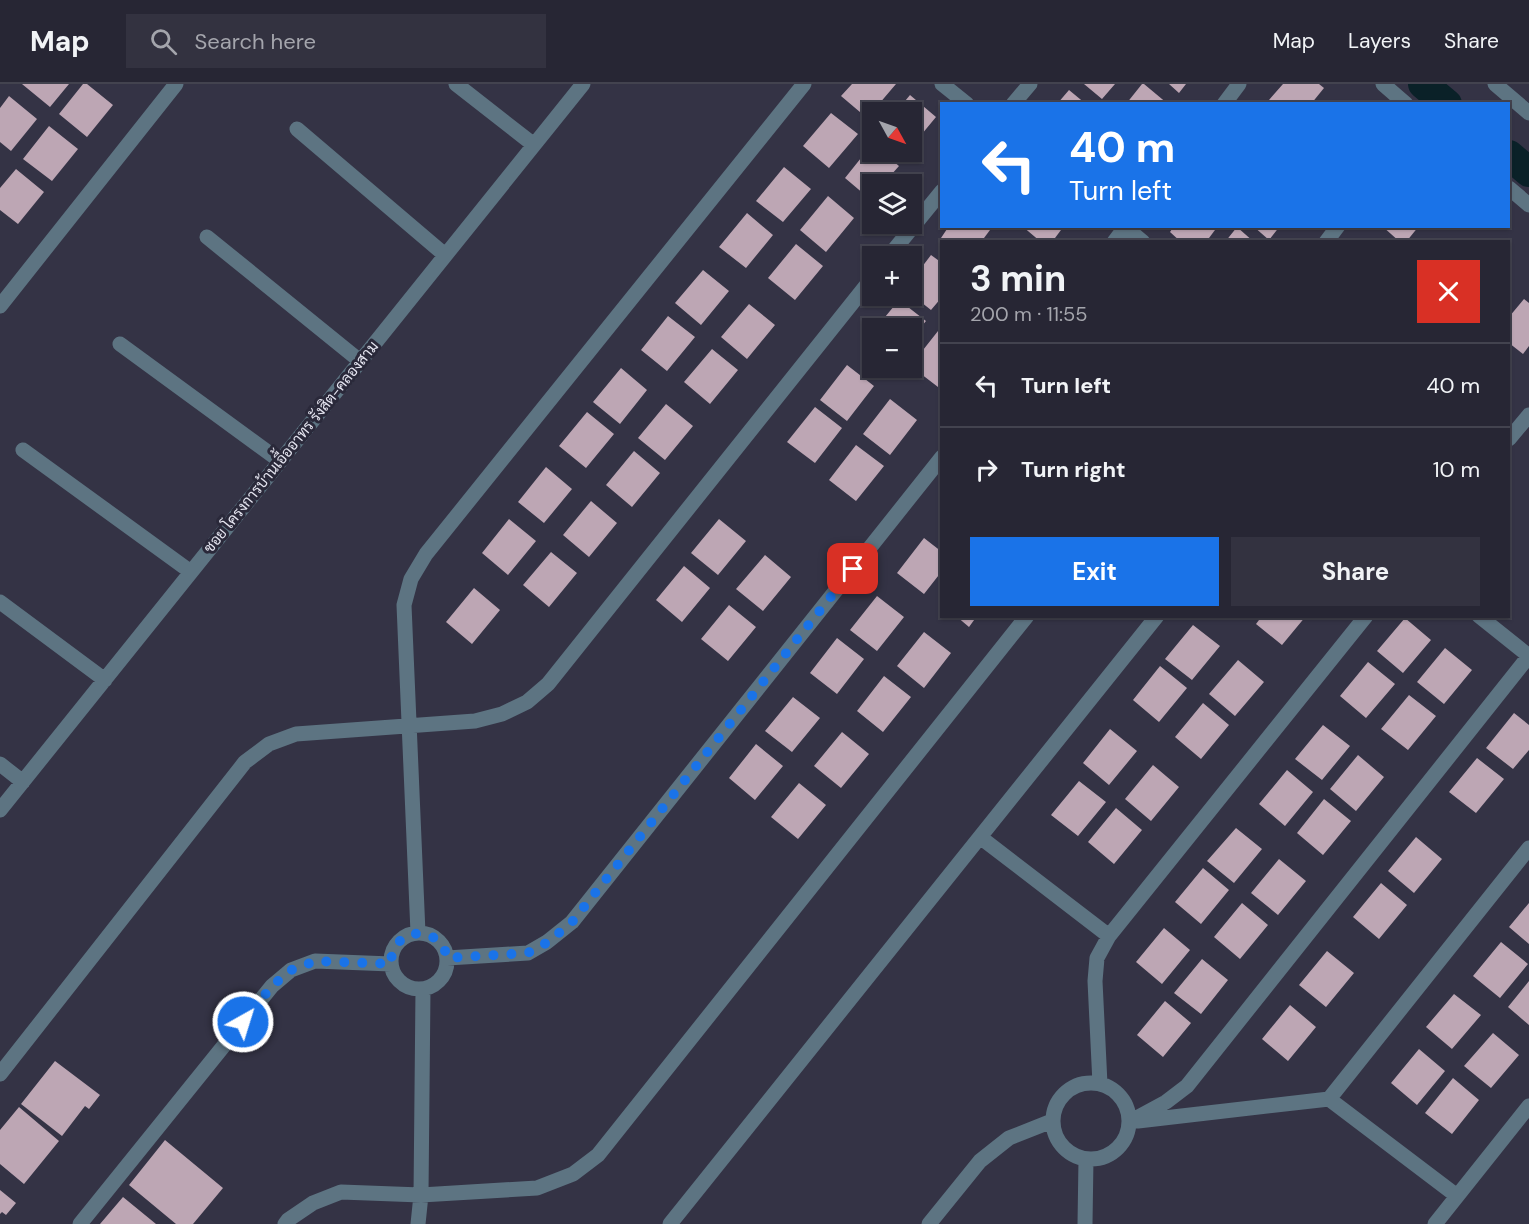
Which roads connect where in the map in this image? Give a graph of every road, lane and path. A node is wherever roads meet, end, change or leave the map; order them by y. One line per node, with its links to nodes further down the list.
1 (176, 84): 26 (street)
2 (456, 84): 16 (street)
3 (583, 84): 16 (street, ซอย โครงการบ้านเอื้ออาทร รังสิต-คลองสาม)
4 (804, 84): 42 (street)
5 (942, 84): 10 (street)
6 (1030, 84): 11 (street)
7 (1239, 84): 12 (street)
8 (1383, 84): 13 (street)
9 (1495, 84): 14 (street)
10 (964, 102)
11 (1015, 102)
12 (1226, 102)
13 (1404, 102)
14 (1529, 113)
15 (297, 129): 24 (street)
16 (534, 145): 24 (street, ซอย โครงการบ้านเอื้ออาทร รังสิต-คลองสาม)
17 (1510, 189): 19 (street)
18 (940, 194): 23 (street)
19 (1529, 205)
20 (1126, 228): 22 (street)
21 (207, 237): 28 (street)
22 (1141, 240)
23 (898, 246)
24 (446, 255): 28 (street, ซอย โครงการบ้านเอื้ออาทร รังสิต-คลองสาม)
25 (862, 291): 42 (street)
26 (0, 306)
27 (120, 344): 33 (street)
28 (360, 361): 33 (street, ซอย โครงการบ้านเอื้ออาทร รังสิต-คลองสาม)
29 (1529, 415): 30 (street)
30 (1510, 438)
31 (23, 450): 34 (street)
32 (940, 460): 50 (street)
33 (280, 461): 34 (street, ซอย โครงการบ้านเอื้ออาทร รังสิต-คลองสาม)
34 (191, 572): 41 (street, ซอย โครงการบ้านเอื้ออาทร รังสิต-คลองสาม)
35 (0, 602): 41 (street)
36 (1025, 618): 60 (street)
37 (1155, 618): 46 (street)
38 (1364, 618): 49 (street)
39 (1482, 618): 40 (street)
40 (1529, 656): 58 (street)
41 (105, 680): 44 (street, ซอย โครงการบ้านเอื้ออาทร รังสิต-คลองสาม)
42 (409, 725): 48 (street); 53 (street)
43 (0, 764): 44 (street)
44 (23, 782): 45 (street, ซอย โครงการบ้านเอื้ออาทร รังสิต-คลองสาม)
45 (0, 810)
46 (980, 837): 49 (street); 65 (street)
47 (1529, 848): 55 (street)
48 (418, 933): 50 (street); 51 (street)
49 (1109, 936): 54 (street)
50 (447, 958): 52 (street)
51 (391, 964): 52 (street); 62 (street)
52 (423, 989): 60 (street)
53 (0, 1074)
54 (1100, 1084): 57 (street); 58 (street)
55 (1329, 1099): 58 (street); 61 (street)
56 (1529, 1106): 61 (street)
57 (1052, 1121): 59 (street); 66 (street)
58 (1129, 1122): 59 (street)
59 (1086, 1159): 67 (street)
60 (421, 1195): 63 (street); 64 (street)
61 (1457, 1196): 68 (street)
62 (80, 1224)
63 (285, 1224)
64 (418, 1224)
65 (670, 1224)
66 (929, 1224)
67 (1085, 1224)
68 (1435, 1224)

